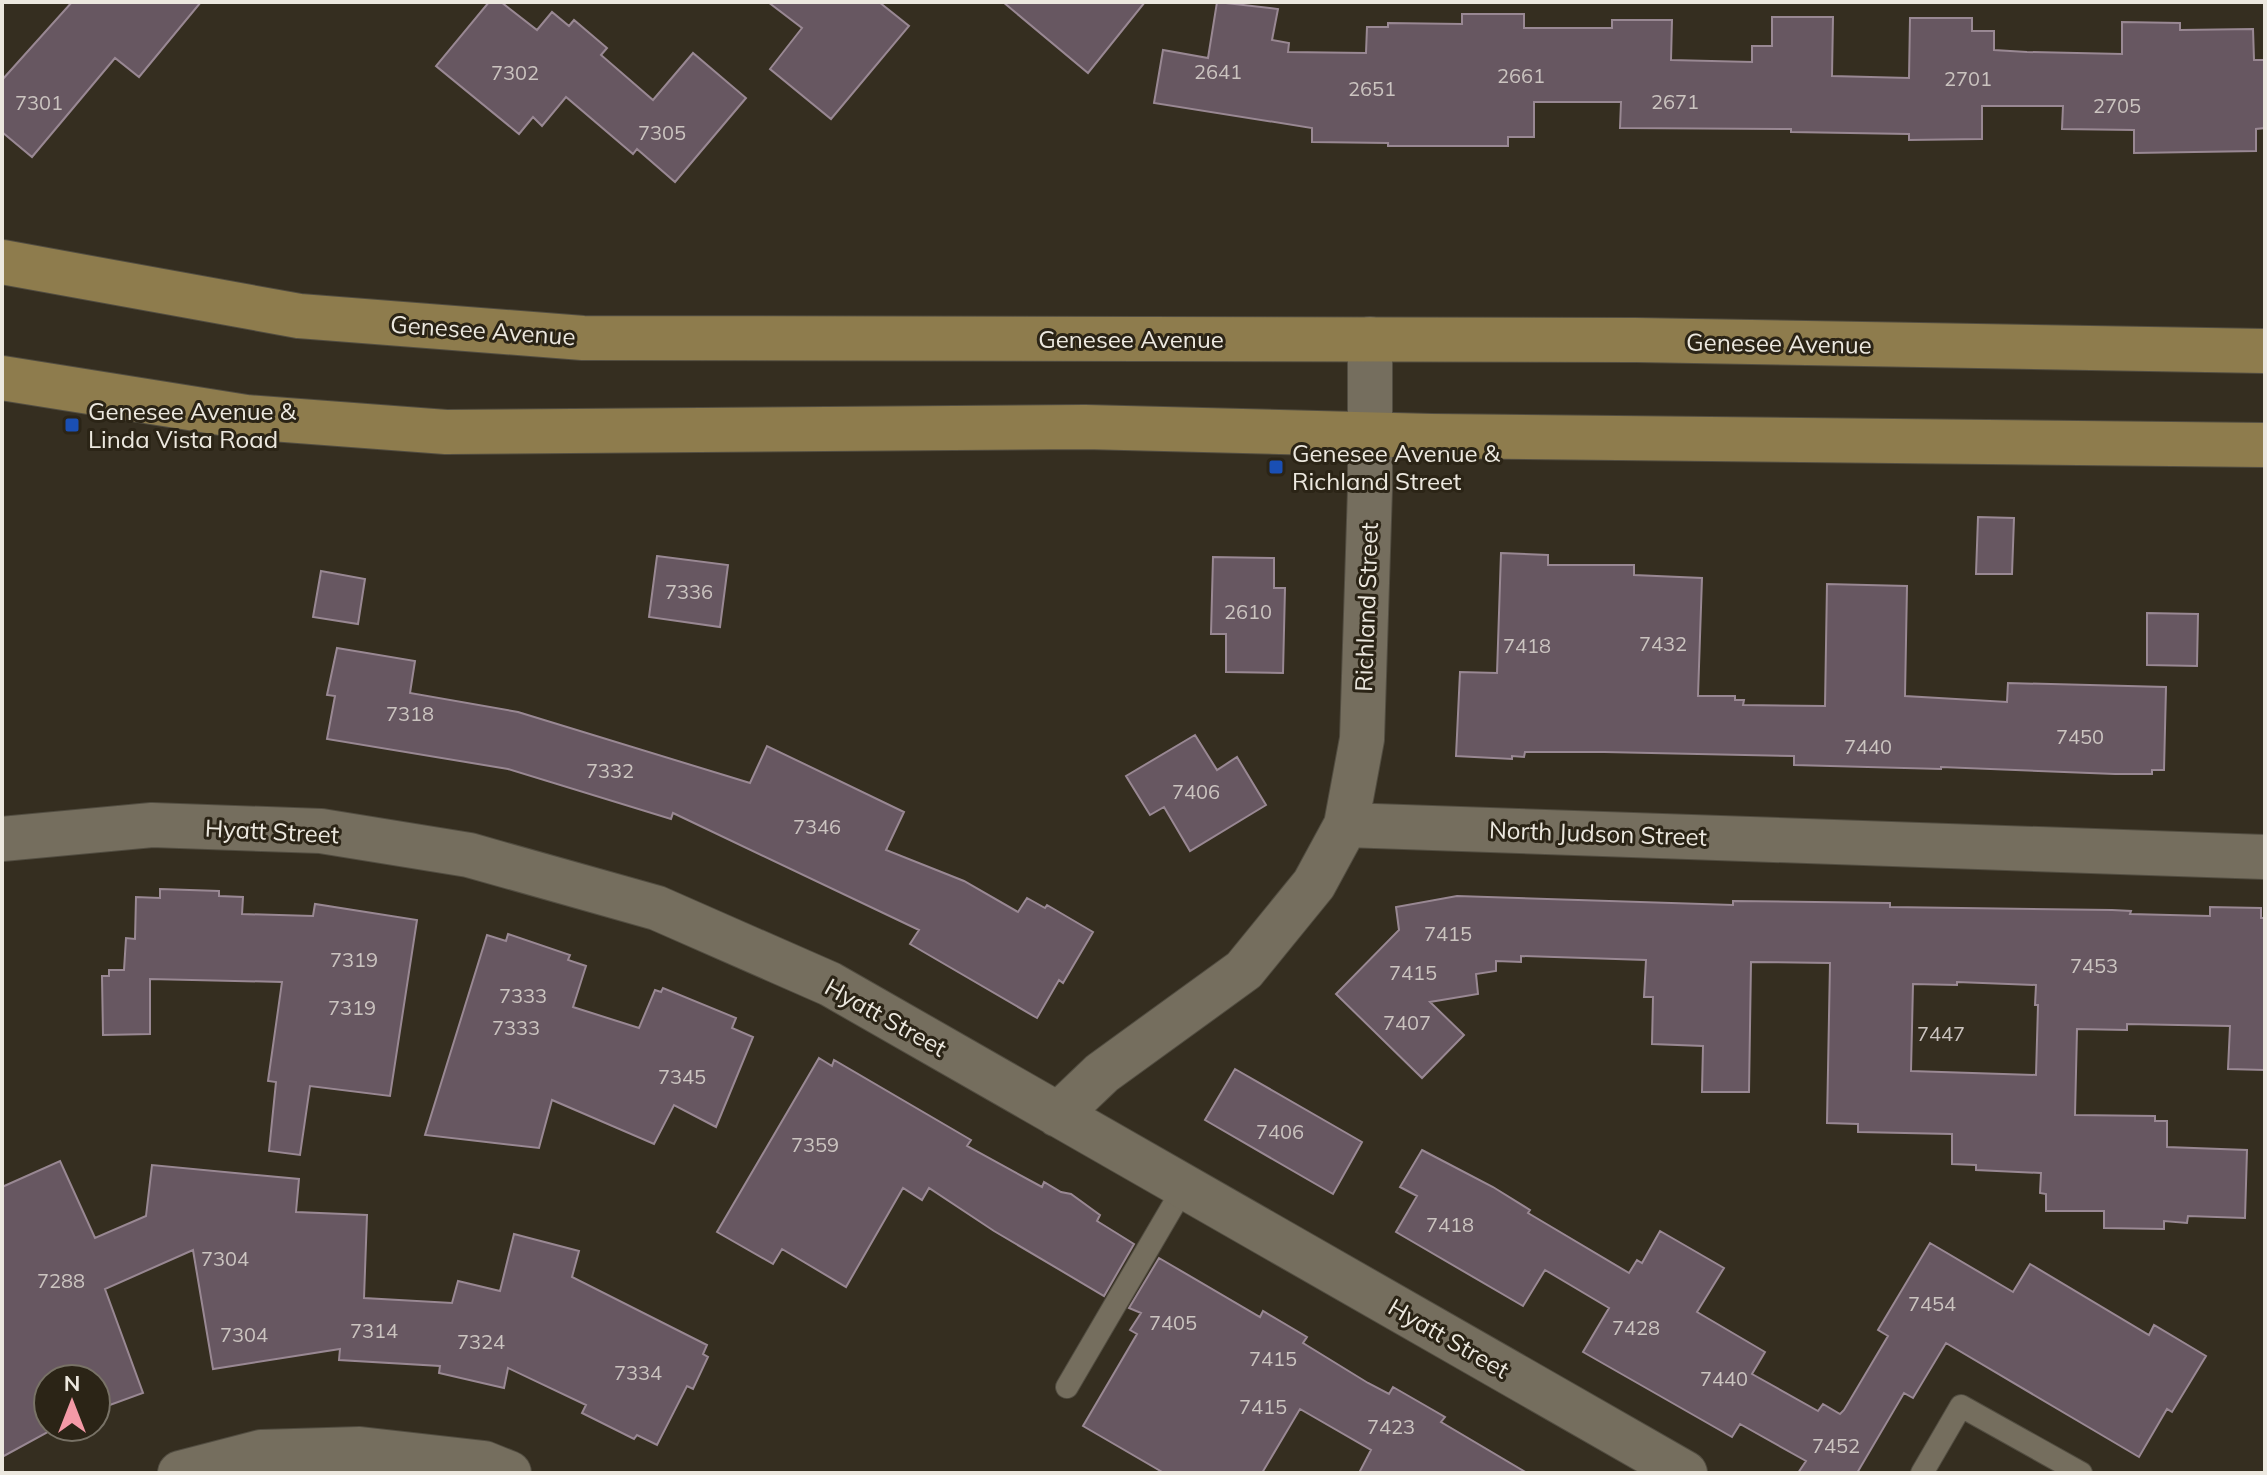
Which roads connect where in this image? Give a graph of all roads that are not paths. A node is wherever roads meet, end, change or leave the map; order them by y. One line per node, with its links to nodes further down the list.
1 (2, 262): 2 (main road, Genesee Avenue)
2 (1370, 339): 3 (main road, Genesee Avenue); 5 (street, Richland Street)
3 (2265, 351)
4 (2, 378): 5 (main road)
5 (1370, 434): 6 (main road); 7 (street, Richland Street)
6 (2265, 445)
7 (1346, 825): 9 (street, North Judson Street); 10 (street)
8 (2, 839): 10 (street, Hyatt Street)
9 (2265, 857)
10 (1058, 1115): 11 (street, Hyatt Street)
11 (1184, 1187): 12 (lane); 15 (street, Hyatt Street)
12 (1067, 1387)
13 (200, 1470): 14 (street)
14 (509, 1473)
15 (1685, 1473)
16 (1922, 1473): 17 (lane)
17 (2081, 1473)

